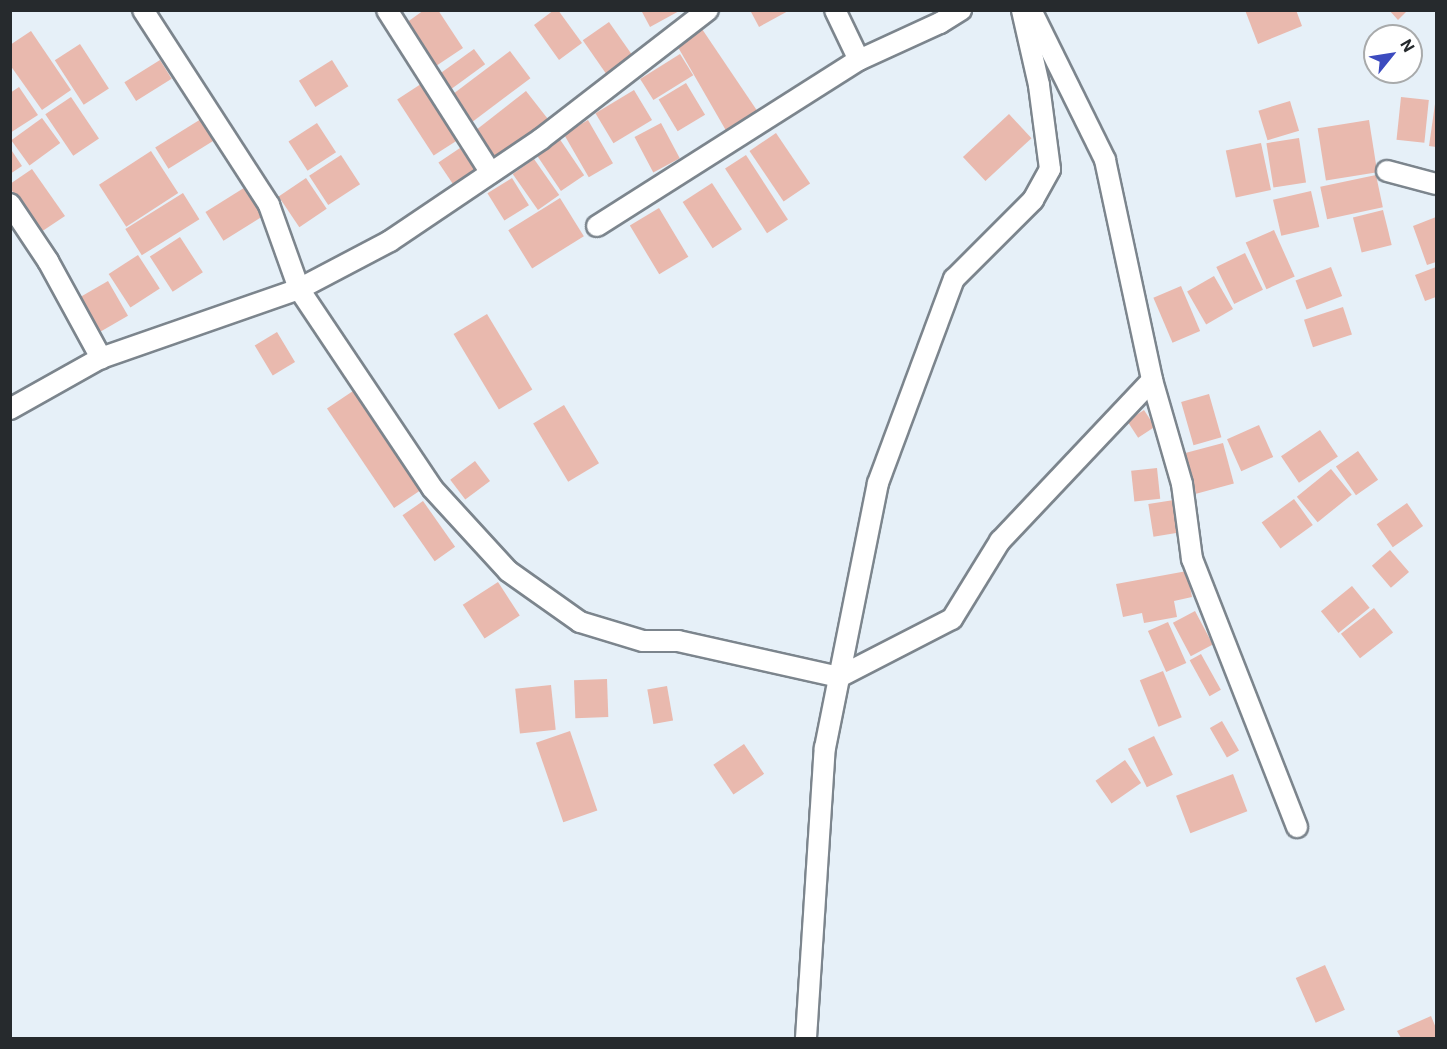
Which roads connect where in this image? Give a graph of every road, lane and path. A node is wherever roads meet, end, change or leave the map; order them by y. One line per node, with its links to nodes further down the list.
1 (143, 10): 14 (street)
2 (387, 10): 10 (street)
3 (708, 10): 10 (street)
4 (836, 10): 8 (street)
5 (961, 10): 8 (street)
6 (1022, 10): 18 (street)
7 (1031, 10): 16 (street)
8 (859, 60): 13 (street)
9 (1387, 171): 11 (street)
10 (491, 173): 14 (street)
11 (1437, 184)
12 (10, 204): 15 (street)
13 (597, 226)
14 (299, 289): 15 (street); 18 (street)
15 (101, 358): 17 (street)
16 (1152, 380): 18 (street); 19 (street)
17 (10, 409)
18 (839, 677): 20 (street)
19 (1297, 827)
20 (806, 1038)

